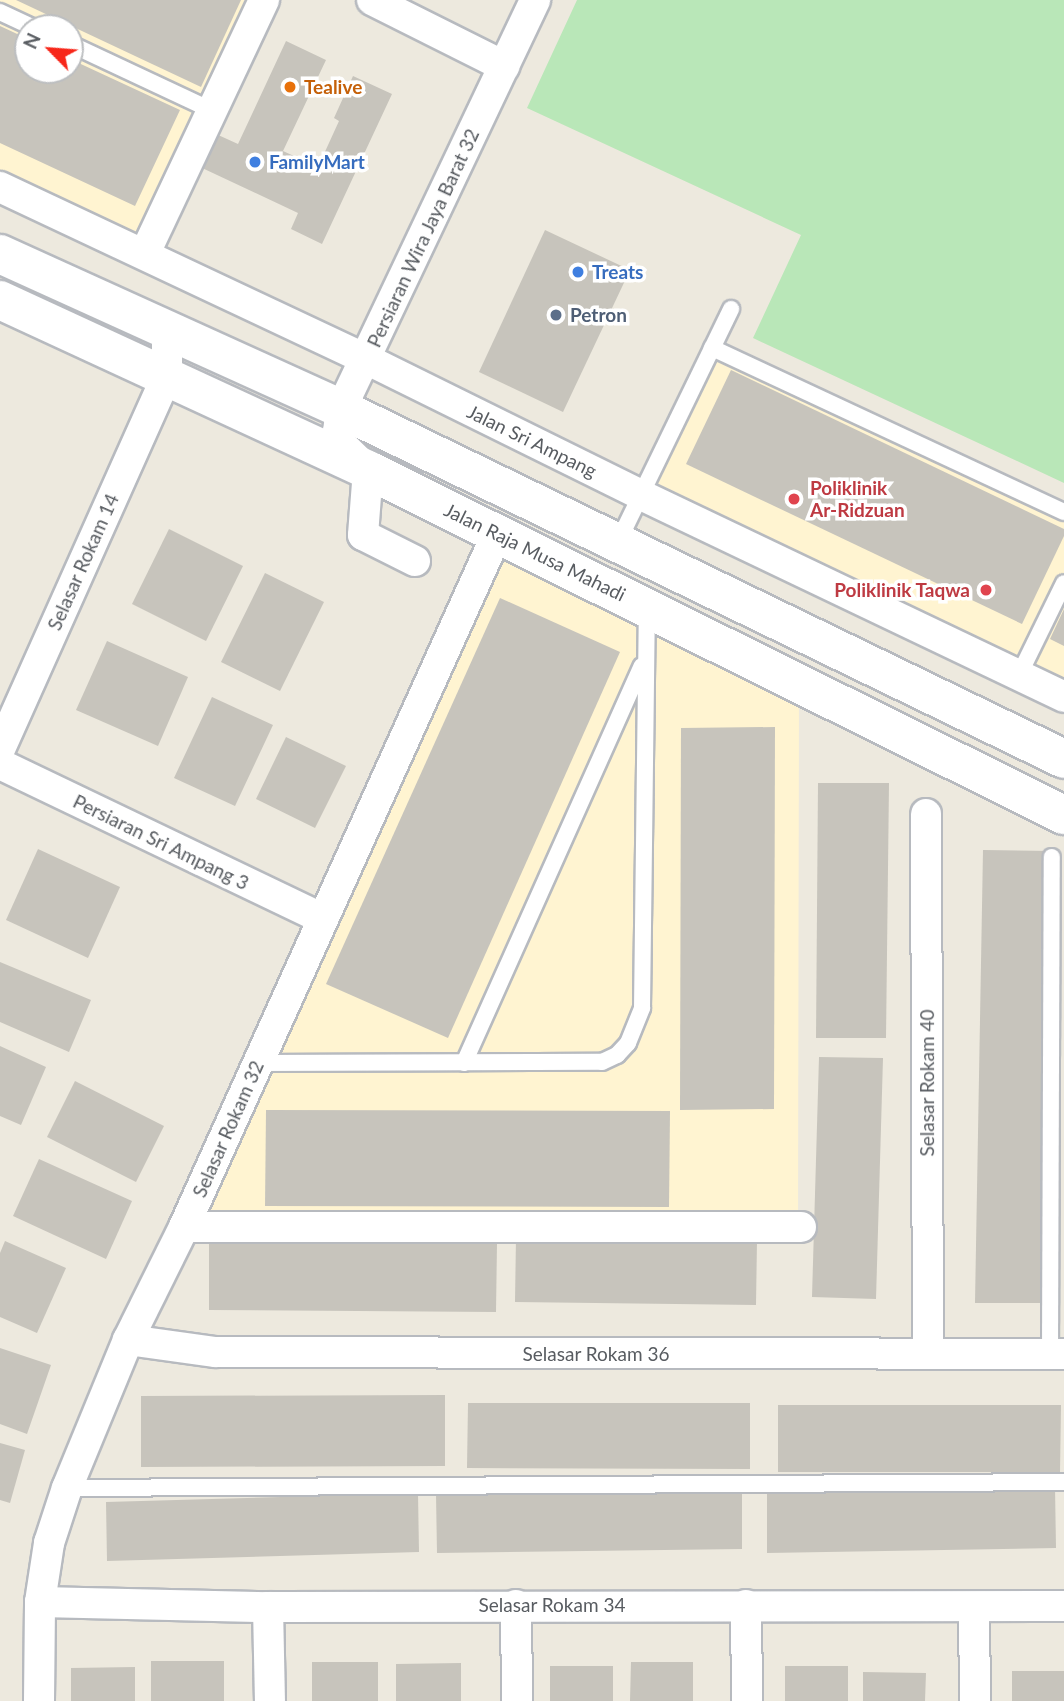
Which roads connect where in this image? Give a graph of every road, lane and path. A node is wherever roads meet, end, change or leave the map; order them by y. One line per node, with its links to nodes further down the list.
1 (264, 0): 6 (street)
2 (372, 0): 5 (street)
3 (535, 0): 5 (street, Persiaran Wira Jaya Barat 32)
4 (84, 51): 6 (lane)
5 (504, 66): 14 (street, Persiaran Wira Jaya Barat 32)
6 (211, 110): 8 (street)
7 (0, 187): 8 (street, Jalan Sri Ampang)
8 (145, 253): 14 (street, Jalan Sri Ampang)
9 (0, 254): 12 (main road)
10 (0, 300): 15 (main road, Jalan Raja Musa Mahadi)
11 (731, 309): 13 (lane)
12 (167, 331): 15 (street); 16 (main road)
13 (712, 348): 18 (lane); 19 (lane)
14 (366, 359): 16 (street, Persiaran Wira Jaya Barat 32); 18 (street, Jalan Sri Ampang)
15 (167, 376): 17 (main road, Jalan Raja Musa Mahadi); 28 (street, Selasar Rokam 14)
16 (341, 409): 17 (street, Persiaran Wira Jaya Barat 32); 21 (main road)
17 (368, 470): 20 (main road, Jalan Raja Musa Mahadi); 22 (street)
18 (641, 495): 21 (lane); 26 (street, Jalan Sri Ampang)
19 (1064, 512)
20 (497, 534): 24 (main road, Jalan Raja Musa Mahadi); 34 (street, Selasar Rokam 32)
21 (618, 542): 29 (main road)
22 (415, 561)
23 (1064, 583): 26 (lane)
24 (647, 607): 25 (lane); 32 (main road, Jalan Raja Musa Mahadi)
25 (645, 660): 36 (lane); 36 (lane)
26 (1019, 675): 27 (street, Jalan Sri Ampang)
27 (1064, 697)
28 (0, 749)
29 (1064, 759)
30 (0, 764): 34 (street, Persiaran Sri Ampang 3)
31 (926, 814): 40 (street, Selasar Rokam 40)
32 (1064, 815)
33 (1052, 857): 41 (lane)
34 (323, 919): 35 (street, Selasar Rokam 32)
35 (258, 1063): 36 (lane); 37 (street, Selasar Rokam 32)
36 (464, 1063)
37 (184, 1227): 38 (street); 39 (street, Selasar Rokam 32)
38 (801, 1227)
39 (128, 1340): 40 (street, Selasar Rokam 36); 43 (street, Selasar Rokam 32)
40 (928, 1352): 41 (street, Selasar Rokam 36)
41 (1057, 1353)
42 (1064, 1482): 43 (lane)
43 (67, 1488): 44 (street, Selasar Rokam 32)
44 (40, 1602): 47 (street, Selasar Rokam 34); 50 (street, Selasar Rokam 32)
45 (516, 1605): 46 (street, Selasar Rokam 34); 47 (street, Selasar Rokam 34); 52 (street)
46 (746, 1605): 48 (street, Selasar Rokam 34); 53 (street)
47 (268, 1606): 51 (street)
48 (974, 1606): 49 (street, Selasar Rokam 34); 54 (street)
49 (1064, 1606)
50 (39, 1701)
51 (270, 1701)
52 (517, 1701)
53 (747, 1701)
54 (975, 1701)

